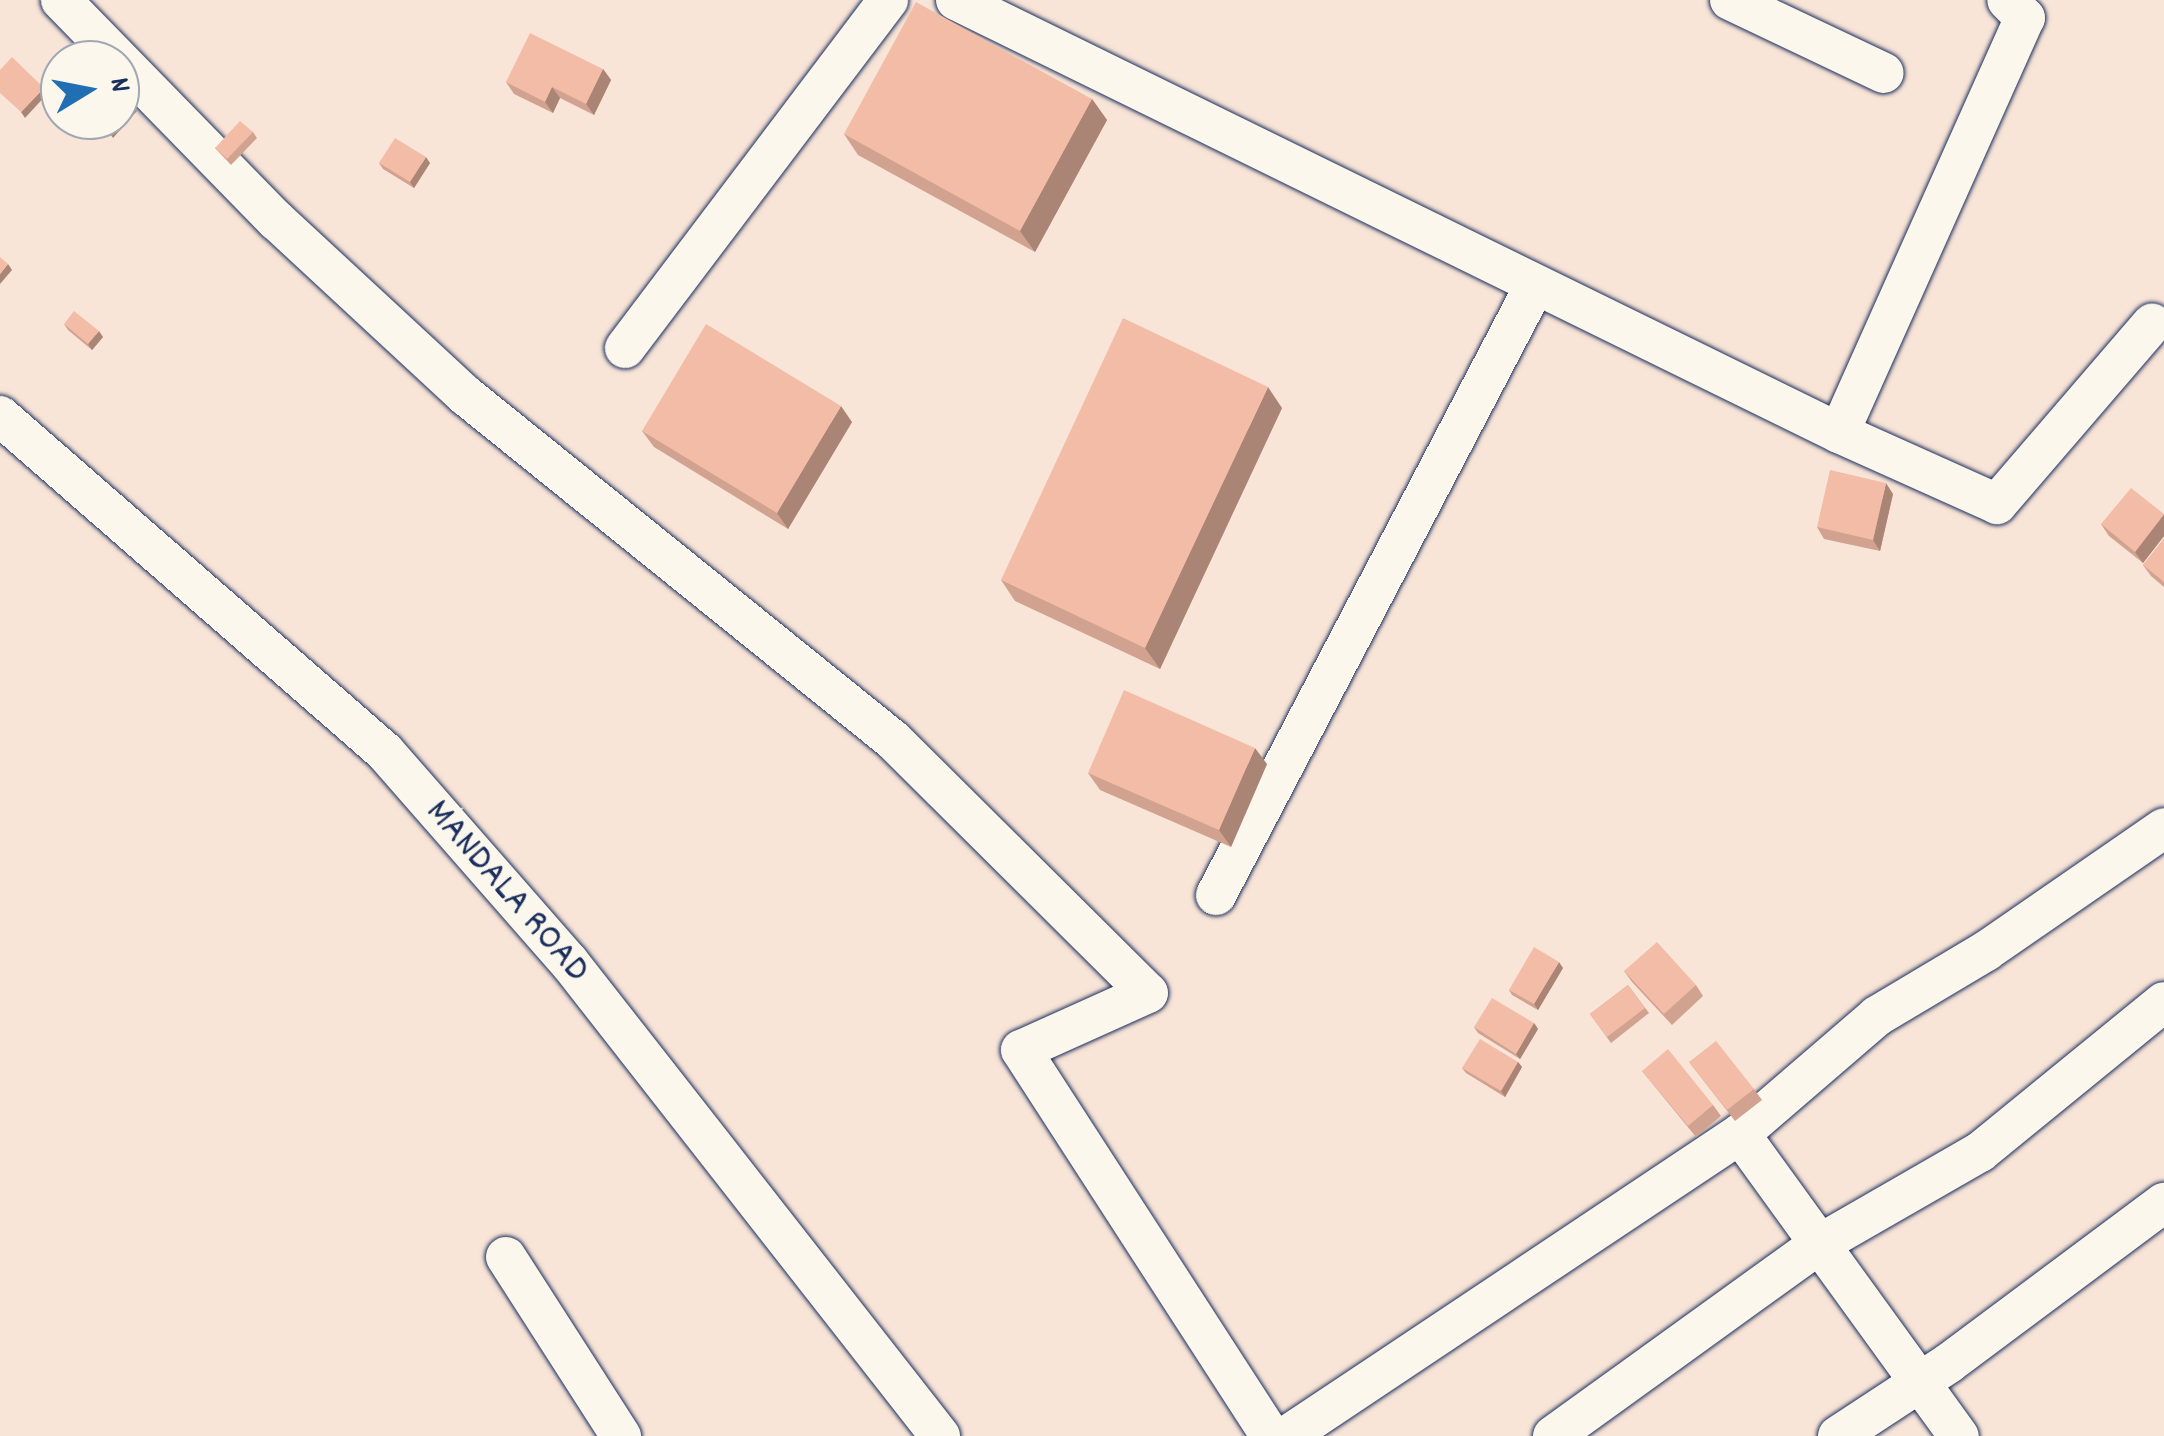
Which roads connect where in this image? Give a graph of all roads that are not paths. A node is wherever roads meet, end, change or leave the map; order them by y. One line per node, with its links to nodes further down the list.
1 (60, 0): 23 (street)
2 (888, 0): 9 (street)
3 (956, 0): 7 (street)
4 (1730, 0): 6 (street)
5 (2007, 0): 11 (street)
6 (1884, 73)
7 (1535, 284): 11 (street); 13 (street)
8 (2152, 324): 11 (street)
9 (625, 348)
10 (0, 416): 22 (street, MANDALA ROAD)
11 (1839, 433)
12 (2164, 828): 15 (street)
13 (1216, 895)
14 (2164, 1002): 17 (street)
15 (1740, 1134): 17 (street); 24 (street)
16 (2164, 1203): 19 (street)
17 (1818, 1245): 19 (street); 20 (street)
18 (506, 1258): 21 (street)
19 (1919, 1383): 25 (street); 26 (street)
20 (1563, 1433)
21 (622, 1436)
22 (940, 1436)
23 (1270, 1436)
24 (1287, 1436)
25 (1838, 1436)
26 (1959, 1436)

